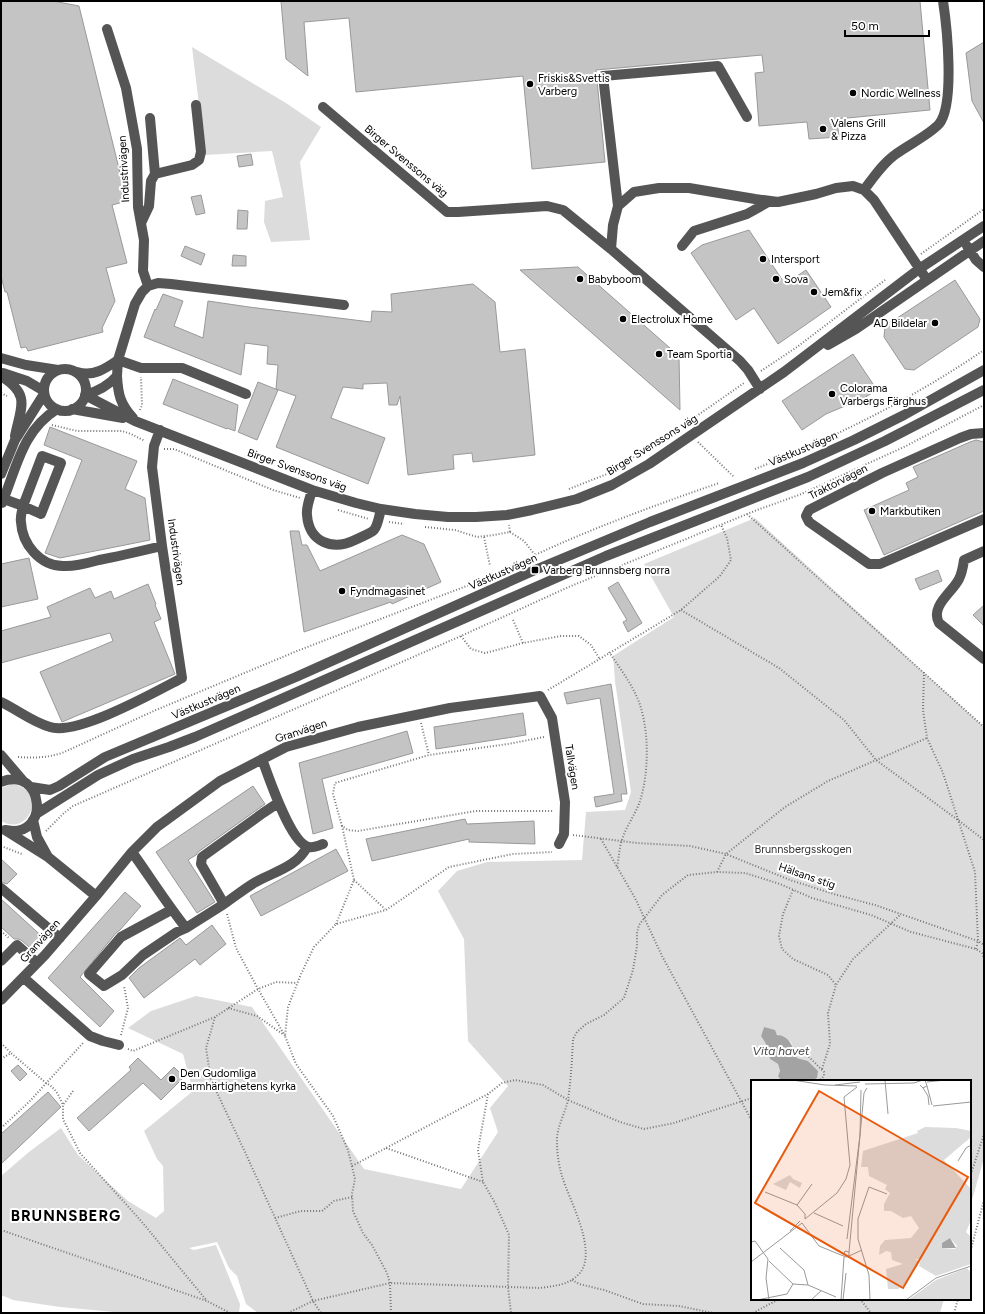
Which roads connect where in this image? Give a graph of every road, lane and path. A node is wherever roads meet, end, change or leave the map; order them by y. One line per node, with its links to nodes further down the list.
1 (943, 1): 8 (street)
2 (107, 30): 11 (street, Industrivägen)
3 (196, 105): 7 (street)
4 (323, 107): 16 (street, Birger Svenssons väg)
5 (747, 117): 10 (street)
6 (150, 118): 7 (street)
7 (155, 174): 11 (street)
8 (864, 190): 9 (street); 19 (street)
9 (770, 201): 10 (street); 15 (street)
10 (618, 206): 16 (street)
11 (141, 223): 21 (street, Industrivägen)
12 (984, 226): 13 (street, Birger Svenssons väg)
13 (962, 240): 17 (street); 19 (street, Birger Svenssons väg)
14 (984, 241): 17 (street, Birger Svenssons väg)
15 (682, 246)
16 (611, 249): 34 (street, Birger Svenssons väg)
17 (970, 251): 18 (street); 20 (street, Birger Svenssons väg)
18 (984, 267)
19 (919, 268): 20 (street); 31 (street, Birger Svenssons väg)
20 (927, 280): 31 (street, Birger Svenssons väg)
21 (148, 286): 22 (street); 25 (street)
22 (344, 305)
23 (984, 350): 48 (path)
24 (1, 358): 27 (street)
25 (118, 360): 26 (street); 30 (street); 33 (street)
26 (141, 368): 37 (street); 42 (path)
27 (58, 370): 30 (street); 36 (street)
28 (984, 370): 86 (street, Västkustvägen)
29 (1, 372): 36 (street)
30 (77, 372): 38 (street)
31 (784, 372): 34 (street, Birger Svenssons väg)
32 (1, 376): 47 (street)
33 (117, 376): 38 (street); 42 (street)
34 (760, 389): 46 (street, Birger Svenssons väg)
35 (984, 390): 89 (street)
36 (44, 393): 40 (street); 47 (street)
37 (246, 394)
38 (85, 395): 41 (street); 42 (street, Birger Svenssons väg)
39 (984, 406): 58 (path)
40 (57, 409): 41 (street, Birger Svenssons väg); 55 (street)
41 (72, 410): 42 (street, Birger Svenssons väg)
42 (135, 421): 44 (street, Birger Svenssons väg)
43 (681, 427): 46 (path)
44 (160, 430): 54 (street, Birger Svenssons väg); 63 (street, Industrivägen)
45 (984, 433): 59 (street, Traktorvägen)
46 (690, 435): 51 (path); 57 (street, Birger Svenssons väg)
47 (15, 440): 49 (street)
48 (754, 470)
49 (1, 474)
50 (740, 475): 51 (path)
51 (734, 477): 52 (path)
52 (729, 479)
53 (723, 482): 65 (path)
54 (312, 490): 57 (street, Birger Svenssons väg); 57 (street)
55 (2, 500): 56 (street)
56 (23, 506): 56 (street); 63 (street)
57 (381, 509)
58 (747, 514): 60 (path); 74 (path)
59 (984, 520)
60 (721, 525): 67 (path); 69 (path)
61 (510, 532): 65 (path)
62 (484, 537): 66 (path)
63 (162, 546): 76 (street, Industrivägen)
64 (984, 550): 73 (street)
65 (535, 554): 82 (path)
66 (490, 566)
67 (681, 610): 71 (path); 84 (path)
68 (513, 620): 70 (path)
69 (461, 636): 70 (path); 94 (path)
70 (523, 643): 72 (path)
71 (608, 652): 72 (path); 96 (path)
72 (600, 658): 75 (path)
73 (984, 659)
74 (924, 672): 78 (path); 80 (path)
75 (540, 696): 77 (street, Granvägen); 79 (street, Tallvägen)
76 (1, 702)
77 (419, 714): 81 (path); 83 (street, Granvägen)
78 (984, 727)
79 (554, 735): 81 (path); 88 (street, Tallvägen)
80 (927, 738): 84 (path); 90 (path)
81 (429, 755): 91 (path)
82 (4, 759): 86 (street)
83 (262, 759): 87 (street); 102 (street, Granvägen)
84 (876, 760): 90 (path); 104 (path)
85 (1, 782): 86 (street, Västkustvägen)
86 (27, 785): 89 (street)
87 (278, 804): 101 (street); 112 (street)
88 (565, 810): 91 (path); 93 (street, Tallvägen)
89 (34, 817): 92 (street); 94 (street)
90 (958, 820): 97 (path); 121 (path)
91 (342, 826): 108 (path)
92 (3, 829): 98 (street)
93 (564, 834): 95 (path, Hälsans stig); 100 (street, Tallvägen)
94 (37, 837): 105 (street)
95 (601, 839): 96 (path, Hälsans stig); 106 (path)
96 (622, 840): 104 (path, Hälsans stig); 106 (path)
97 (984, 840)
98 (26, 844): 103 (path); 105 (street)
99 (323, 844): 101 (street)
100 (559, 844): 114 (path)
101 (307, 847): 112 (street)
102 (132, 852): 111 (street, Granvägen); 113 (street)
103 (19, 853)
104 (726, 854): 107 (path); 115 (path, Hälsans stig)
105 (48, 857): 111 (street)
106 (617, 868): 116 (path)
107 (717, 872): 110 (path); 116 (path)
108 (354, 880): 114 (path); 117 (path)
109 (1, 888): 120 (street)
110 (793, 890): 118 (path); 130 (path)
111 (96, 896): 120 (street, Granvägen)
112 (224, 904): 119 (street); 131 (path)
113 (172, 910): 119 (street); 127 (street)
114 (386, 910): 117 (path)
115 (900, 915): 118 (path); 121 (path, Hälsans stig)
116 (645, 918): 148 (path); 149 (path)
117 (336, 924): 129 (path)
118 (892, 924): 123 (path); 130 (path)
119 (186, 928): 127 (street)
120 (60, 938): 126 (street, Granvägen)
121 (978, 941): 122 (path, Hälsans stig); 123 (path)
122 (984, 945)
123 (976, 949): 124 (path)
124 (984, 958)
125 (1, 961): 126 (street)
126 (37, 963): 128 (street, Granvägen)
127 (122, 975): 138 (path)
128 (24, 978): 132 (street, Granvägen); 135 (street)
129 (298, 983): 131 (path); 136 (path)
130 (836, 985): 142 (path)
131 (258, 989): 133 (path); 136 (path)
132 (1, 1000)
133 (228, 1008): 134 (path); 136 (path)
134 (215, 1017): 138 (path); 160 (path)
135 (90, 1036): 138 (street); 144 (path)
136 (286, 1036): 155 (path)
137 (1, 1043): 140 (path)
138 (119, 1045)
139 (802, 1047): 142 (path)
140 (11, 1053): 141 (path); 144 (path)
141 (1, 1059)
142 (822, 1069): 143 (path)
143 (820, 1080)
144 (46, 1083): 150 (path); 152 (path)
145 (73, 1091): 150 (path)
146 (488, 1094): 148 (path); 154 (path); 157 (path)
147 (751, 1098): 149 (path)
148 (568, 1100): 149 (path); 163 (path)
149 (742, 1102): 151 (path)
150 (63, 1105): 169 (path)
151 (751, 1119)
152 (1, 1128)
153 (984, 1134): 156 (path)
154 (385, 1148): 155 (path); 157 (path)
155 (352, 1166): 158 (path)
156 (971, 1174)
157 (483, 1182): 165 (path)
158 (352, 1197): 160 (path); 164 (path)
159 (984, 1200): 162 (path)
160 (276, 1218): 170 (path)
161 (1, 1230): 169 (path)
162 (971, 1249)
163 (572, 1280): 165 (path); 176 (path)
164 (390, 1283): 165 (path); 170 (path); 174 (path)
165 (508, 1287): 175 (path)
166 (777, 1300): 177 (path)
167 (861, 1300): 178 (path)
168 (958, 1300): 179 (path)
169 (207, 1301): 171 (path)
170 (314, 1301): 172 (path); 173 (path)
171 (230, 1313)
172 (288, 1313)
173 (321, 1313)
174 (391, 1313)
175 (511, 1313)
176 (713, 1313)
177 (753, 1313)
178 (871, 1313)
179 (954, 1313)

